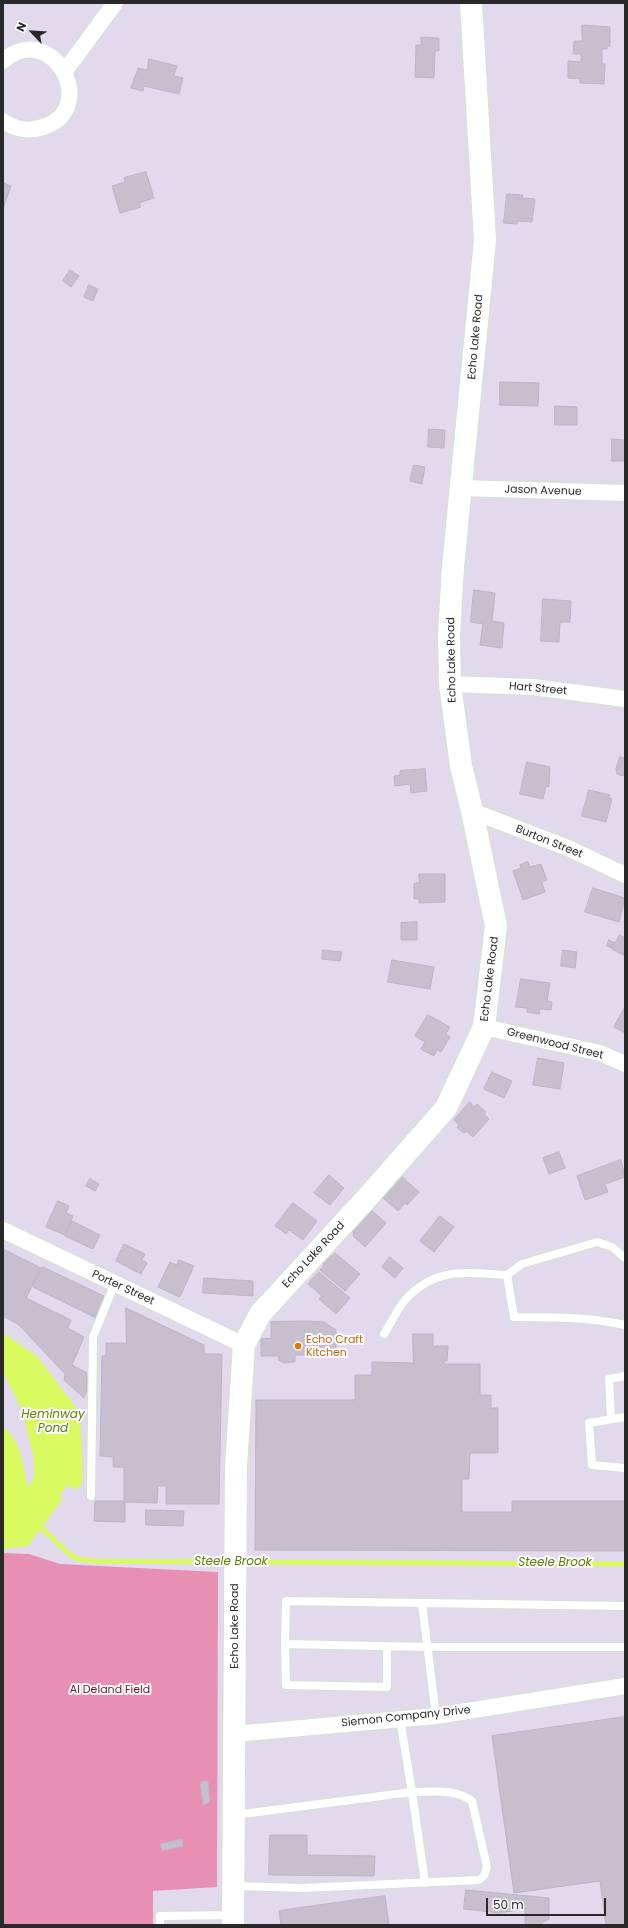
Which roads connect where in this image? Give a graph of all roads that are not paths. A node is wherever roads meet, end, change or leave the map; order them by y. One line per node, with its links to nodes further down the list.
1 (115, 3): 4 (street)
2 (471, 3): 6 (main road, Echo Lake Road)
3 (3, 61): 4 (street)
4 (65, 71): 5 (street)
5 (3, 121)
6 (462, 488): 7 (street, Jason Avenue); 8 (main road, Echo Lake Road)
7 (625, 493)
8 (450, 684): 9 (street, Hart Street); 10 (main road, Echo Lake Road)
9 (625, 699)
10 (472, 811): 11 (street, Burton Street); 12 (main road, Echo Lake Road)
11 (625, 875)
12 (484, 1027): 13 (street, Greenwood Street); 20 (main road, Echo Lake Road)
13 (625, 1064)
14 (3, 1230): 17 (street, Porter Street)
15 (625, 1258): 16 (lane)
16 (507, 1275): 18 (lane); 19 (lane)
17 (114, 1283): 20 (street, Porter Street); 25 (lane)
18 (625, 1325)
19 (384, 1334)
20 (244, 1345): 35 (main road, Echo Lake Road)
21 (625, 1376): 23 (lane)
22 (625, 1417): 23 (lane)
23 (611, 1419): 24 (lane)
24 (625, 1468)
25 (91, 1496)
26 (422, 1603): 27 (lane); 28 (lane); 30 (lane)
27 (625, 1606)
28 (285, 1644): 29 (lane); 29 (lane)
29 (387, 1646): 30 (lane)
30 (427, 1647): 31 (lane); 33 (lane)
31 (625, 1647)
32 (625, 1686): 33 (street, Siemon Company Drive)
33 (436, 1716): 34 (street, Siemon Company Drive)
34 (400, 1719): 35 (street, Siemon Company Drive); 36 (lane)
35 (234, 1734): 37 (main road, Echo Lake Road)
36 (412, 1792): 37 (lane); 38 (lane); 38 (lane)
37 (234, 1815): 39 (main road, Echo Lake Road)
38 (425, 1882): 39 (lane)
39 (233, 1886): 40 (main road, Echo Lake Road)
40 (233, 1920): 41 (lane)
41 (160, 1925)

